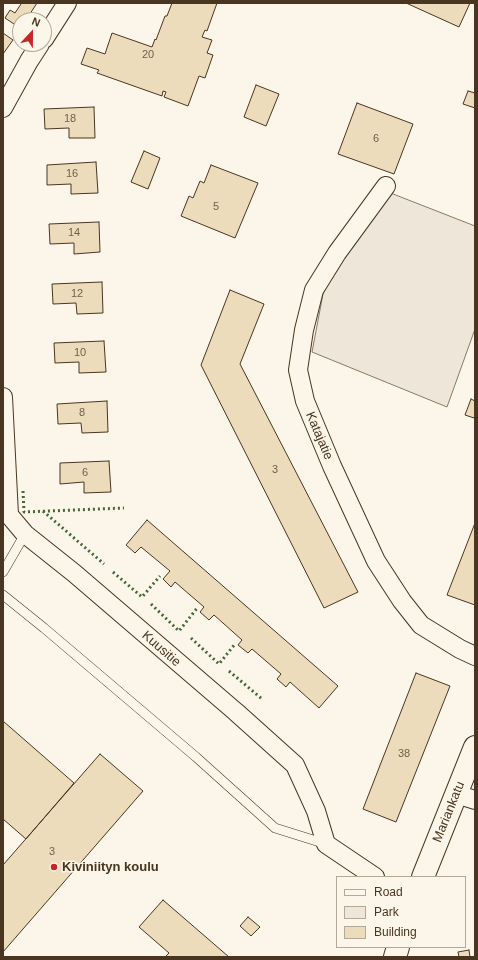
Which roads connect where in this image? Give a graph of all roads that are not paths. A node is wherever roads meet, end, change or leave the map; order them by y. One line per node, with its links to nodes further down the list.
1 (67, 3): 2 (street)
2 (52, 26)
3 (35, 52): 4 (street)
4 (3, 108)
5 (386, 186): 10 (street, Katajatie)
6 (3, 397): 7 (street, Kuusitie)
7 (25, 534): 8 (lane); 13 (street, Kuusitie)
8 (3, 572)
9 (3, 595): 13 (lane)
10 (475, 656)
11 (475, 746): 12 (street, Mariankatu)
12 (466, 797): 15 (street, Mariankatu)
13 (326, 844): 14 (street)
14 (374, 876)
15 (424, 876)

